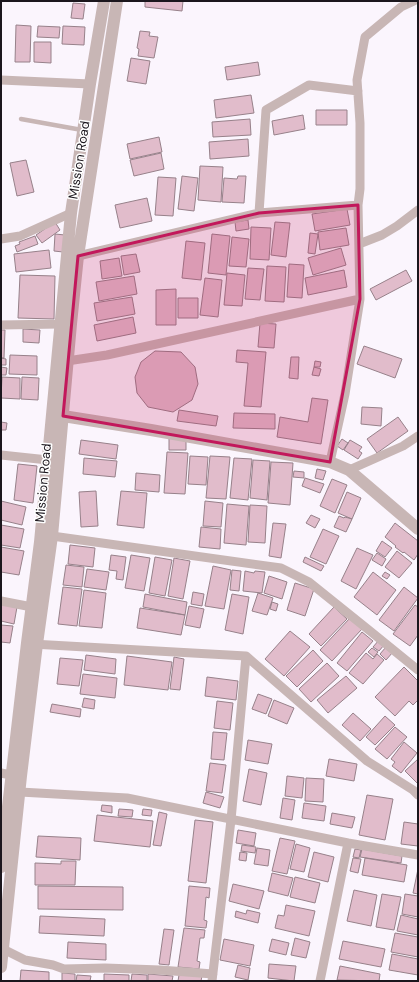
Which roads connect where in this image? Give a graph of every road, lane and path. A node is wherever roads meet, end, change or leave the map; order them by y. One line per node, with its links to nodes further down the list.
1 (104, 1): 5 (street, Mission Road)
2 (117, 1): 15 (street, Mission Road)
3 (414, 1): 6 (street)
4 (1, 80): 5 (street)
5 (90, 84): 8 (street, Mission Road)
6 (358, 91): 9 (street); 12 (street)
7 (21, 119): 8 (lane)
8 (84, 130): 11 (street, Mission Road)
9 (358, 204): 12 (street); 14 (street)
10 (418, 210): 14 (street)
11 (71, 213): 13 (street); 17 (street, Mission Road)
12 (259, 213): 15 (street)
13 (1, 238)
14 (359, 244): 16 (street)
15 (78, 256): 19 (street, Mission Road)
16 (360, 299): 19 (street); 24 (street)
17 (60, 324): 18 (street); 23 (street, Mission Road)
18 (1, 325)
19 (67, 361): 20 (street, Mission Road)
20 (62, 416): 24 (street); 27 (street, Mission Road)
21 (418, 436): 25 (street)
22 (1, 455): 23 (street)
23 (48, 460): 29 (street, Mission Road)
24 (330, 462): 25 (street)
25 (349, 470): 26 (street)
26 (418, 529)
27 (52, 536): 30 (street, Mission Road); 32 (street)
28 (1, 600): 29 (street)
29 (32, 607): 30 (street, Mission Road)
30 (32, 644): 31 (street); 33 (street, Mission Road); 34 (street, Mission Road)
31 (246, 656): 35 (street); 36 (street)
32 (418, 670)
33 (6, 774): 39 (street, Mission Road)
34 (20, 792): 36 (street); 40 (street, Mission Road)
35 (418, 795)
36 (231, 820): 37 (street); 42 (street)
37 (348, 844): 38 (street); 43 (street)
38 (418, 855)
39 (1, 867)
40 (3, 949): 41 (street, Mission Road); 42 (street)
41 (1, 967)
42 (212, 977)
43 (320, 981)

